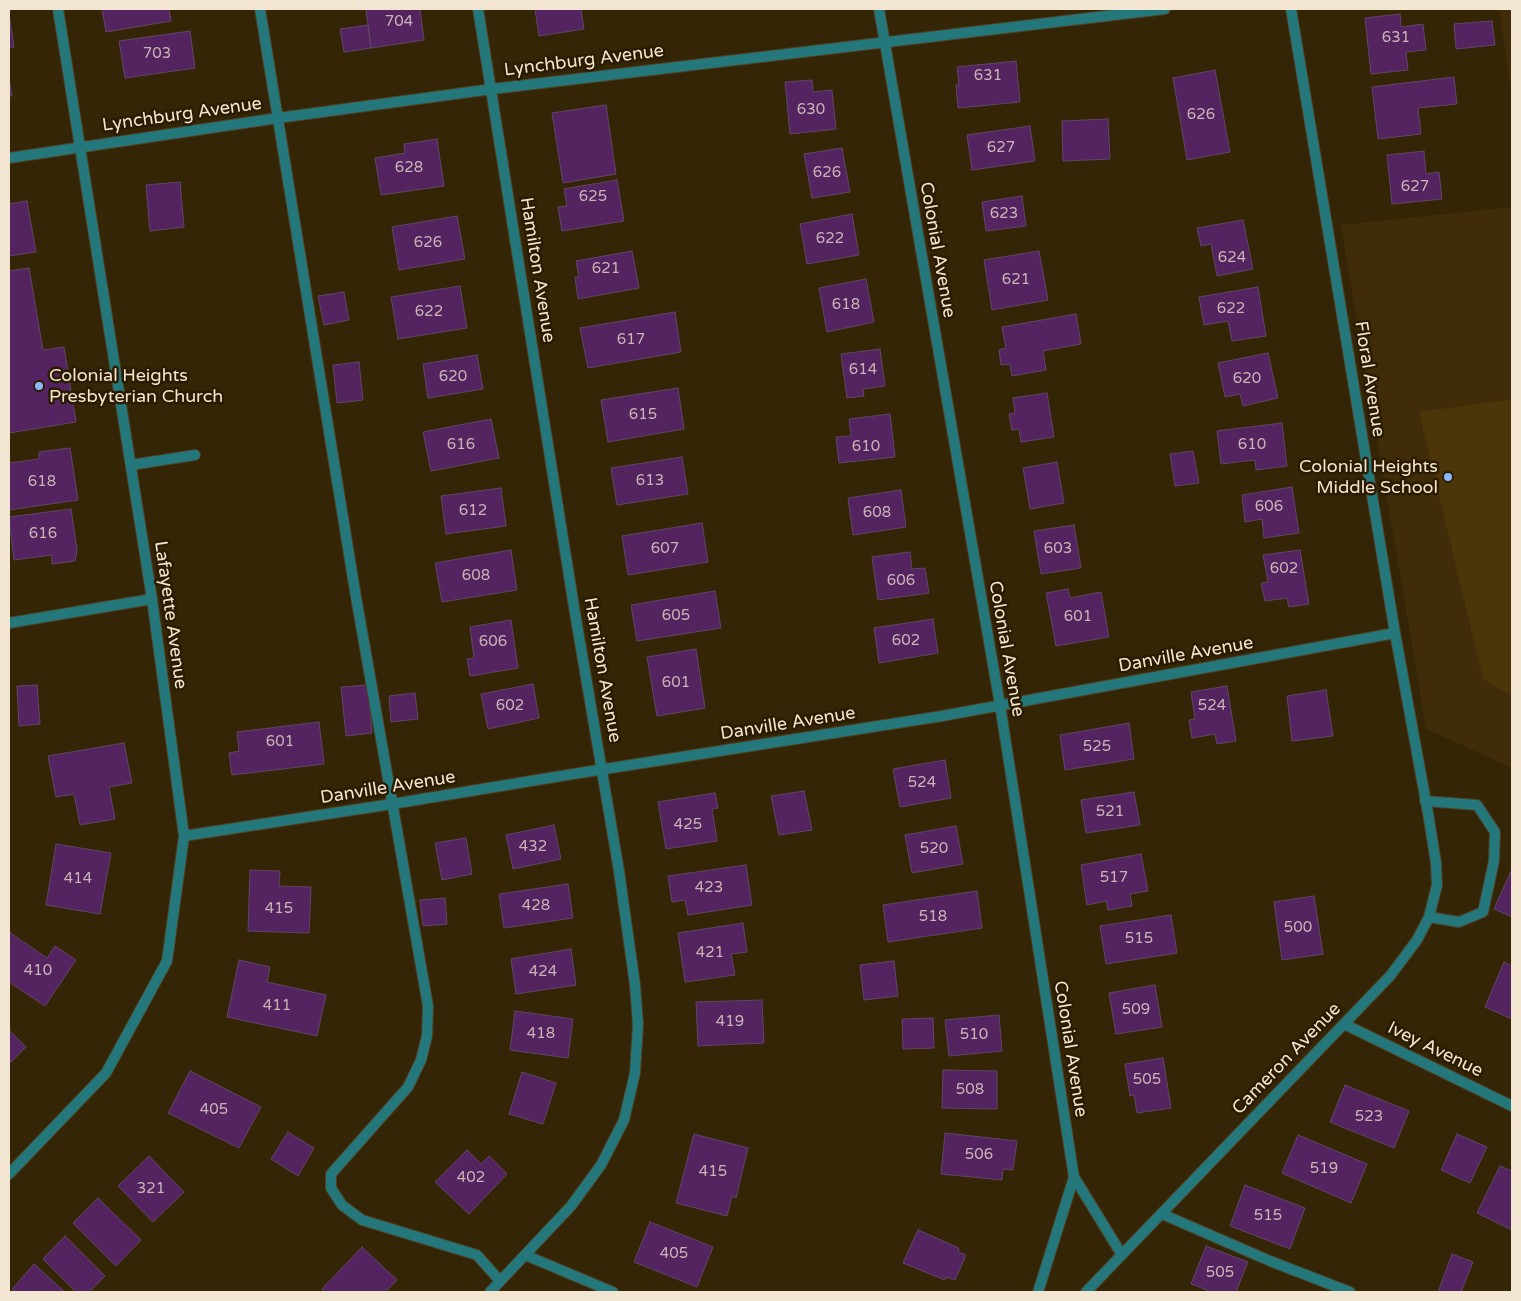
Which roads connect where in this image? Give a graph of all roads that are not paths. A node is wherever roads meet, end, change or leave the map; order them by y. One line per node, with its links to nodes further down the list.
1 (58, 9): 10 (street, Lafayette Avenue)
2 (260, 9): 9 (street)
3 (478, 9): 8 (street, Hamilton Avenue)
4 (880, 9): 7 (street, Colonial Avenue)
5 (1165, 9): 7 (street, Lynchburg Avenue)
6 (1291, 9): 16 (street, Floral Avenue)
7 (885, 41): 8 (street, Lynchburg Avenue); 17 (street, Colonial Avenue)
8 (492, 89): 9 (street, Lynchburg Avenue); 18 (street, Hamilton Avenue)
9 (278, 118): 10 (street, Lynchburg Avenue); 20 (street)
10 (81, 146): 11 (street, Lynchburg Avenue); 13 (street, Lafayette Avenue)
11 (9, 158)
12 (195, 454): 13 (street)
13 (131, 465): 14 (street, Lafayette Avenue)
14 (152, 600): 15 (street); 22 (street, Lafayette Avenue)
15 (9, 623)
16 (1395, 633): 17 (street, Danville Avenue); 19 (street, Floral Avenue)
17 (1000, 705): 18 (street, Danville Avenue); 27 (street, Colonial Avenue)
18 (602, 770): 20 (street, Danville Avenue); 29 (street, Hamilton Avenue)
19 (1425, 800): 21 (street, Floral Avenue); 23 (street)
20 (392, 804): 22 (street, Danville Avenue); 31 (street)
21 (1428, 813): 23 (street, Cameron Avenue)
22 (184, 836): 26 (street, Lafayette Avenue)
23 (1429, 917): 24 (street, Cameron Avenue)
24 (1344, 1024): 25 (street, Ivey Avenue); 28 (street, Cameron Avenue)
25 (1512, 1106)
26 (9, 1174)
27 (1074, 1176): 30 (street); 34 (street, Colonial Avenue)
28 (1162, 1214): 30 (street, Cameron Avenue); 36 (street)
29 (525, 1255): 31 (street, Hamilton Avenue); 33 (street)
30 (1122, 1255): 35 (street, Cameron Avenue)
31 (500, 1281): 32 (street, Hamilton Avenue)
32 (490, 1292)
33 (613, 1292)
34 (1038, 1292)
35 (1086, 1292)
36 (1350, 1292)

